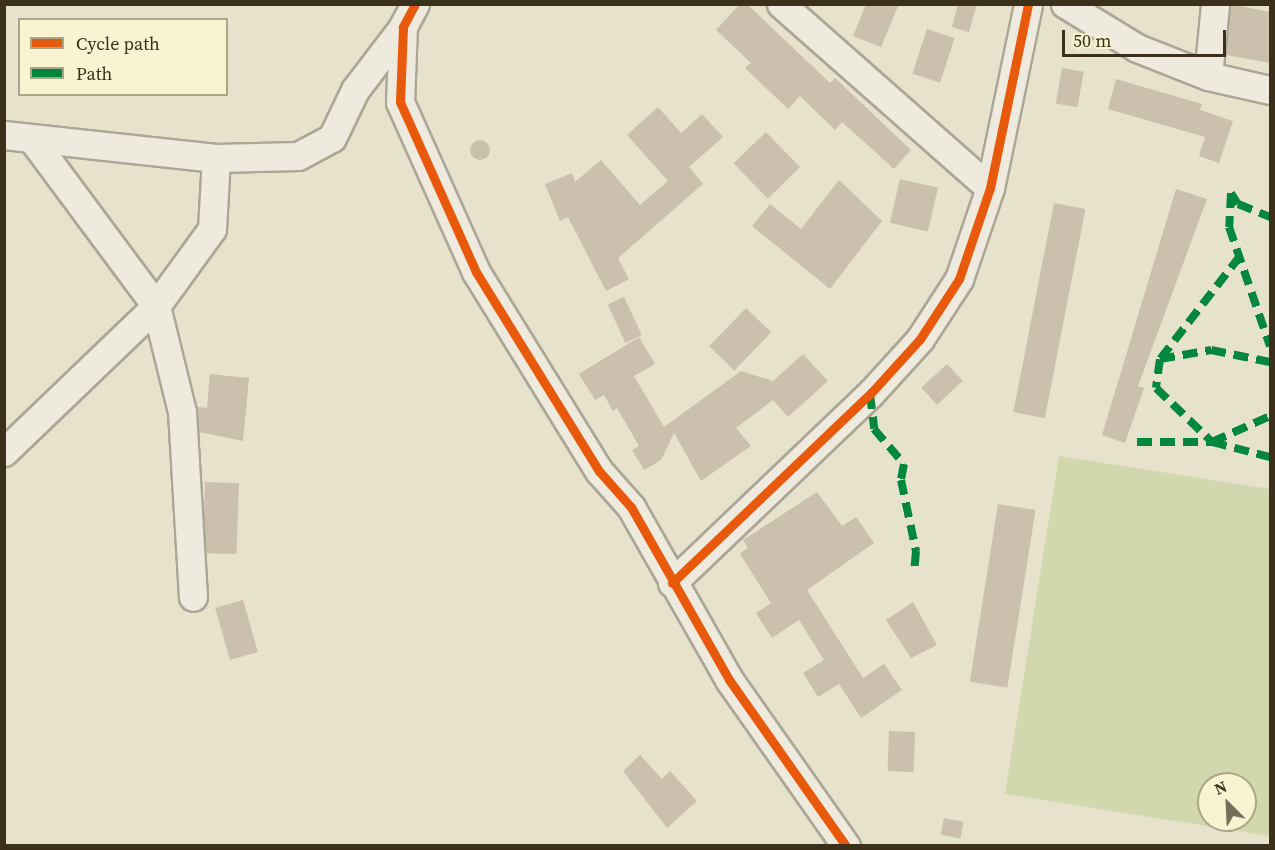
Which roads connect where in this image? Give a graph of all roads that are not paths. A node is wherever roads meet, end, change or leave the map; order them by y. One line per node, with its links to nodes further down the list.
1 (781, 4): 11 (street)
2 (1028, 4): 11 (street)
3 (1065, 4): 6 (street)
4 (1215, 4): 6 (street)
5 (409, 16): 10 (street); 14 (street)
6 (1208, 76): 7 (street)
7 (1270, 90)
8 (4, 135): 9 (street)
9 (32, 139): 10 (street); 12 (street)
10 (216, 158): 12 (street)
11 (990, 188): 14 (street)
12 (156, 306): 13 (street); 15 (street)
13 (4, 452)
14 (672, 583): 16 (street)
15 (193, 597)
16 (846, 846)

